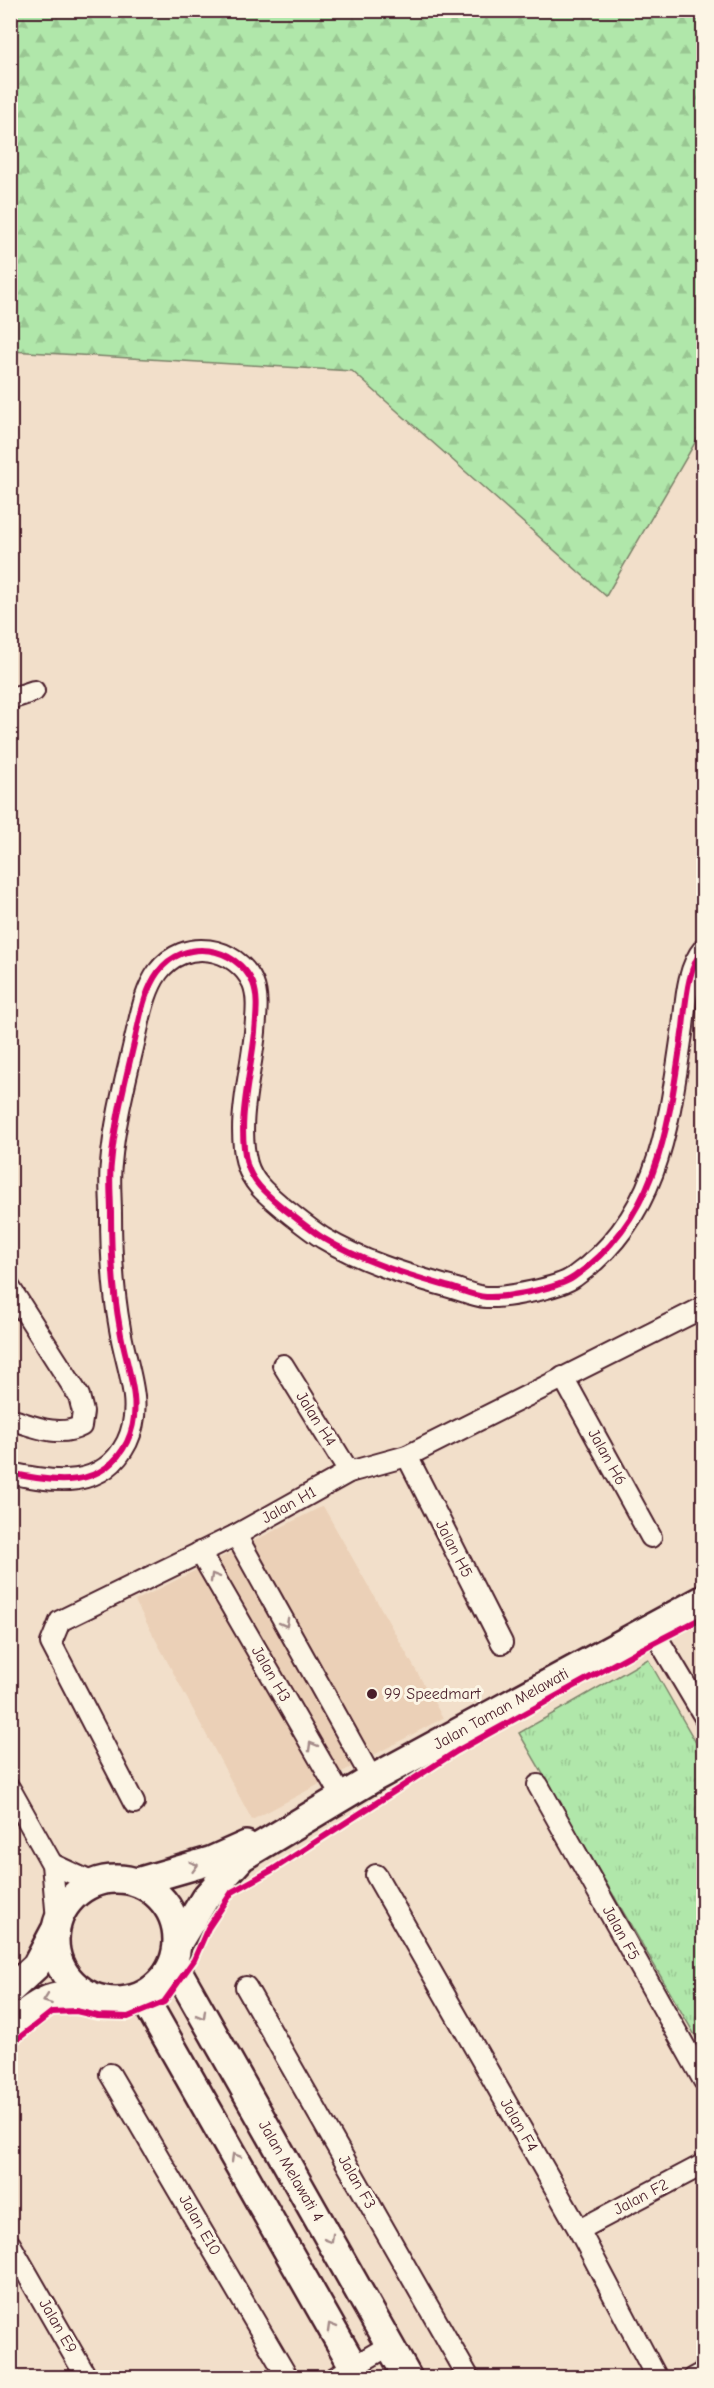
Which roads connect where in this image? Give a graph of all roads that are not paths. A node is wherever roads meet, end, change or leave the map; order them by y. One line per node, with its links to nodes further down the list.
1 (34, 691): 2 (street)
2 (10, 699)
3 (704, 948): 11 (street)
4 (10, 1288): 8 (street)
5 (704, 1307): 7 (street, Jalan H1)
6 (283, 1365): 10 (street, Jalan H4)
7 (562, 1377): 9 (street, Jalan H1); 13 (street, Jalan H6)
8 (10, 1419)
9 (407, 1456): 10 (street, Jalan H1); 17 (street, Jalan H5)
10 (349, 1472): 12 (street, Jalan H1)
11 (10, 1473)
12 (236, 1535): 14 (street, Jalan H1); 19 (street, one-way to 19)
13 (651, 1537)
14 (200, 1552): 22 (street, Jalan H3, one-way to 14); 23 (street, Jalan H1)
15 (704, 1599): 16 (main road, Jalan Taman Melawati)
16 (651, 1627): 18 (street); 19 (main road, Jalan Taman Melawati)
17 (502, 1643)
18 (704, 1716)
19 (372, 1779): 22 (main road, Jalan Taman Melawati)
20 (538, 1785): 37 (street, Jalan F5)
21 (10, 1789): 25 (street)
22 (341, 1797): 24 (main road, Jalan Taman Melawati)
23 (134, 1803)
24 (299, 1821): 27 (main road, Jalan Taman Melawati, one-way to 24); 30 (main road, Jalan Taman Melawati)
25 (52, 1864): 28 (street); 29 (street)
26 (376, 1875): 39 (street, Jalan F4)
27 (137, 1882): 28 (main road); 30 (main road)
28 (93, 1883): 29 (main road)
29 (56, 1926): 32 (main road); 33 (main road)
30 (176, 1952): 34 (main road); 41 (main road, Jalan Melawati 4, one-way to 41)
31 (246, 1987): 47 (street, Jalan F3)
32 (10, 1990)
33 (91, 1996): 34 (main road); 35 (main road, one-way to 35)
34 (143, 1996): 43 (main road, one-way to 34)
35 (10, 2025)
36 (110, 2074): 45 (street, Jalan E10)
37 (704, 2081)
38 (704, 2164): 39 (street, Jalan F2)
39 (579, 2229): 48 (street, Jalan F4)
40 (10, 2244): 44 (street, Jalan E9)
41 (390, 2345): 43 (street); 46 (main road, Jalan Melawati 4)
42 (704, 2372): 49 (street)
43 (349, 2374)
44 (87, 2378)
45 (288, 2378)
46 (408, 2378)
47 (469, 2378)
48 (657, 2378)
49 (693, 2378)

